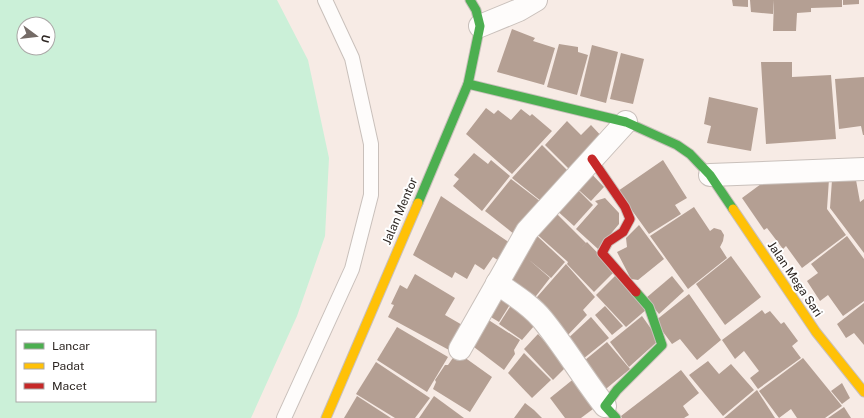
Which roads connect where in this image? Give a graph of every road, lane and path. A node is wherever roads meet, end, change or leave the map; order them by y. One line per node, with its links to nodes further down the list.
1 (325, 0): 14 (lane)
2 (470, 0): 4 (street)
3 (536, 0): 4 (street)
4 (478, 18): 5 (street, Jalan Mentor)
5 (468, 84): 6 (street, Jalan Mega Sari); 15 (street, Jalan Mentor)
6 (626, 122): 7 (street); 9 (street, Jalan Mega Sari)
7 (592, 159): 10 (street); 13 (street)
8 (864, 169): 9 (street)
9 (710, 175): 12 (street, Jalan Mega Sari)
10 (497, 282): 11 (street); 13 (street)
11 (460, 349)
12 (864, 392)
13 (610, 412)
14 (284, 418)
15 (326, 418)

